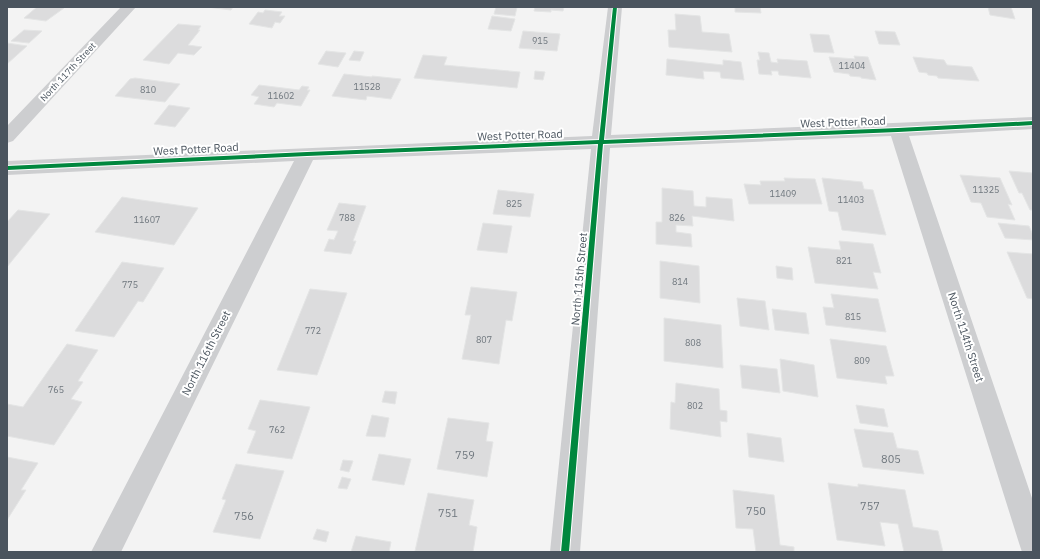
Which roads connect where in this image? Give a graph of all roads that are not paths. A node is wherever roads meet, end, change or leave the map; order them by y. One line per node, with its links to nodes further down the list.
1 (129, 7): 5 (street, North 117th Street)
2 (615, 7): 6 (street, North 115th Street)
3 (1033, 124): 4 (street, West Potter Road)
4 (898, 130): 6 (street, West Potter Road); 9 (street, North 114th Street)
5 (7, 137)
6 (601, 142): 7 (street, West Potter Road); 11 (street, North 115th Street)
7 (307, 154): 8 (street, West Potter Road); 10 (street, North 116th Street)
8 (7, 168)
9 (1033, 543)
10 (106, 552)
11 (565, 552)

